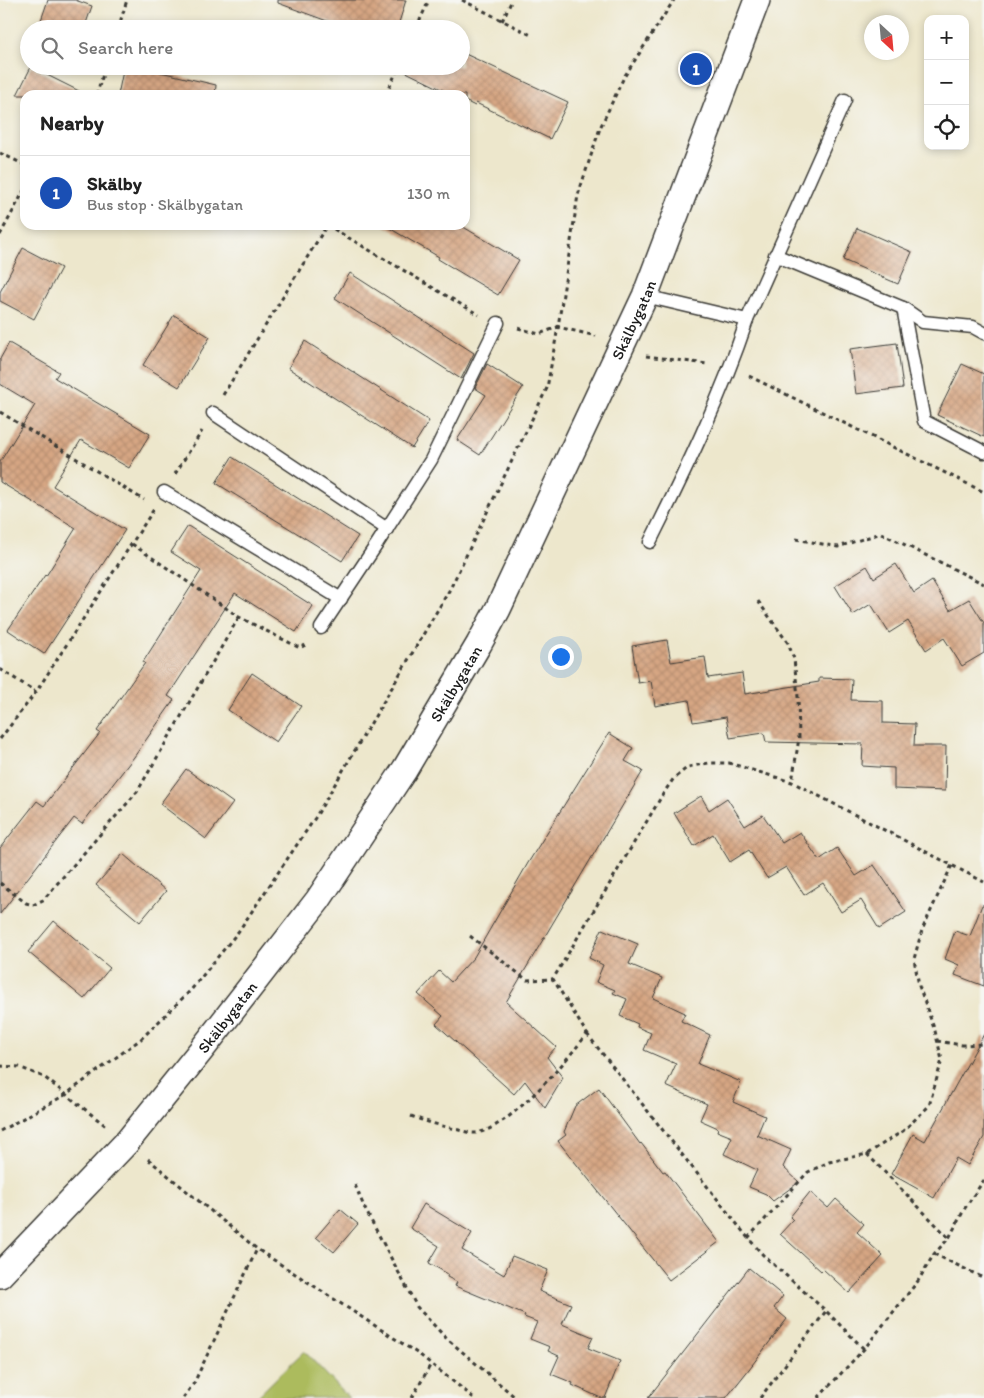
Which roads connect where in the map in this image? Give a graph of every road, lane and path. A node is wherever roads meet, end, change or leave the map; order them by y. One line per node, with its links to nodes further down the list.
1 (127, 0): 7 (path)
2 (429, 0): 8 (path)
3 (462, 0): 9 (path)
4 (512, 0): 9 (path)
5 (674, 0): 26 (path)
6 (757, 0): 22 (street, Skälbygatan)
7 (121, 20)
8 (420, 20)
9 (502, 21): 10 (path)
10 (531, 36)
11 (103, 75): 13 (path)
12 (395, 75): 14 (path)
13 (98, 90)
14 (388, 90)
15 (845, 100): 21 (lane)
16 (0, 153): 17 (path)
17 (20, 163)
18 (20, 198): 20 (path)
19 (335, 230): 25 (path)
20 (0, 235)
21 (775, 255): 23 (lane); 24 (lane)
22 (646, 296): 24 (lane); 28 (street, Skälbygatan)
23 (902, 308): 27 (lane); 32 (lane)
24 (746, 320): 29 (lane)
25 (498, 323): 26 (path); 36 (lane)
26 (558, 327): 28 (path); 57 (path)
27 (984, 333)
28 (622, 346): 29 (path); 60 (street, Skälbygatan)
29 (731, 367): 34 (path); 38 (lane)
30 (0, 412): 35 (path)
31 (213, 413): 36 (lane)
32 (984, 452)
33 (164, 492): 41 (lane)
34 (984, 492)
35 (147, 502)
36 (387, 529): 41 (lane)
37 (796, 539): 40 (path)
38 (650, 542)
39 (132, 544): 43 (path)
40 (984, 584)
41 (341, 599): 44 (lane)
42 (758, 601): 47 (path)
43 (239, 617): 44 (path); 50 (path)
44 (321, 628)
45 (0, 669): 46 (path)
46 (36, 692)
47 (792, 782): 48 (path); 52 (path)
48 (952, 865): 49 (path); 54 (path)
49 (984, 882)
50 (0, 883)
51 (470, 936): 52 (path)
52 (553, 979): 53 (path)
53 (587, 1034): 58 (path); 64 (path)
54 (937, 1041): 55 (path); 61 (path)
55 (984, 1044)
56 (0, 1066): 57 (path)
57 (65, 1095): 59 (path); 60 (path)
58 (411, 1116)
59 (0, 1130)
60 (127, 1142): 66 (path); 68 (street, Skälbygatan)
61 (867, 1154): 64 (path); 65 (path)
62 (984, 1180): 65 (path)
63 (354, 1184): 76 (path)
64 (748, 1238): 70 (path)
65 (949, 1238): 67 (path)
66 (257, 1249): 72 (path); 73 (path)
67 (934, 1254): 69 (path); 71 (path)
68 (0, 1275)
69 (984, 1278)
70 (826, 1312): 71 (path); 77 (path)
71 (864, 1350): 78 (path)
72 (431, 1364): 74 (path); 75 (path)
73 (183, 1398)
74 (412, 1398)
75 (474, 1398)
76 (516, 1398)
77 (760, 1398)
78 (818, 1398)

